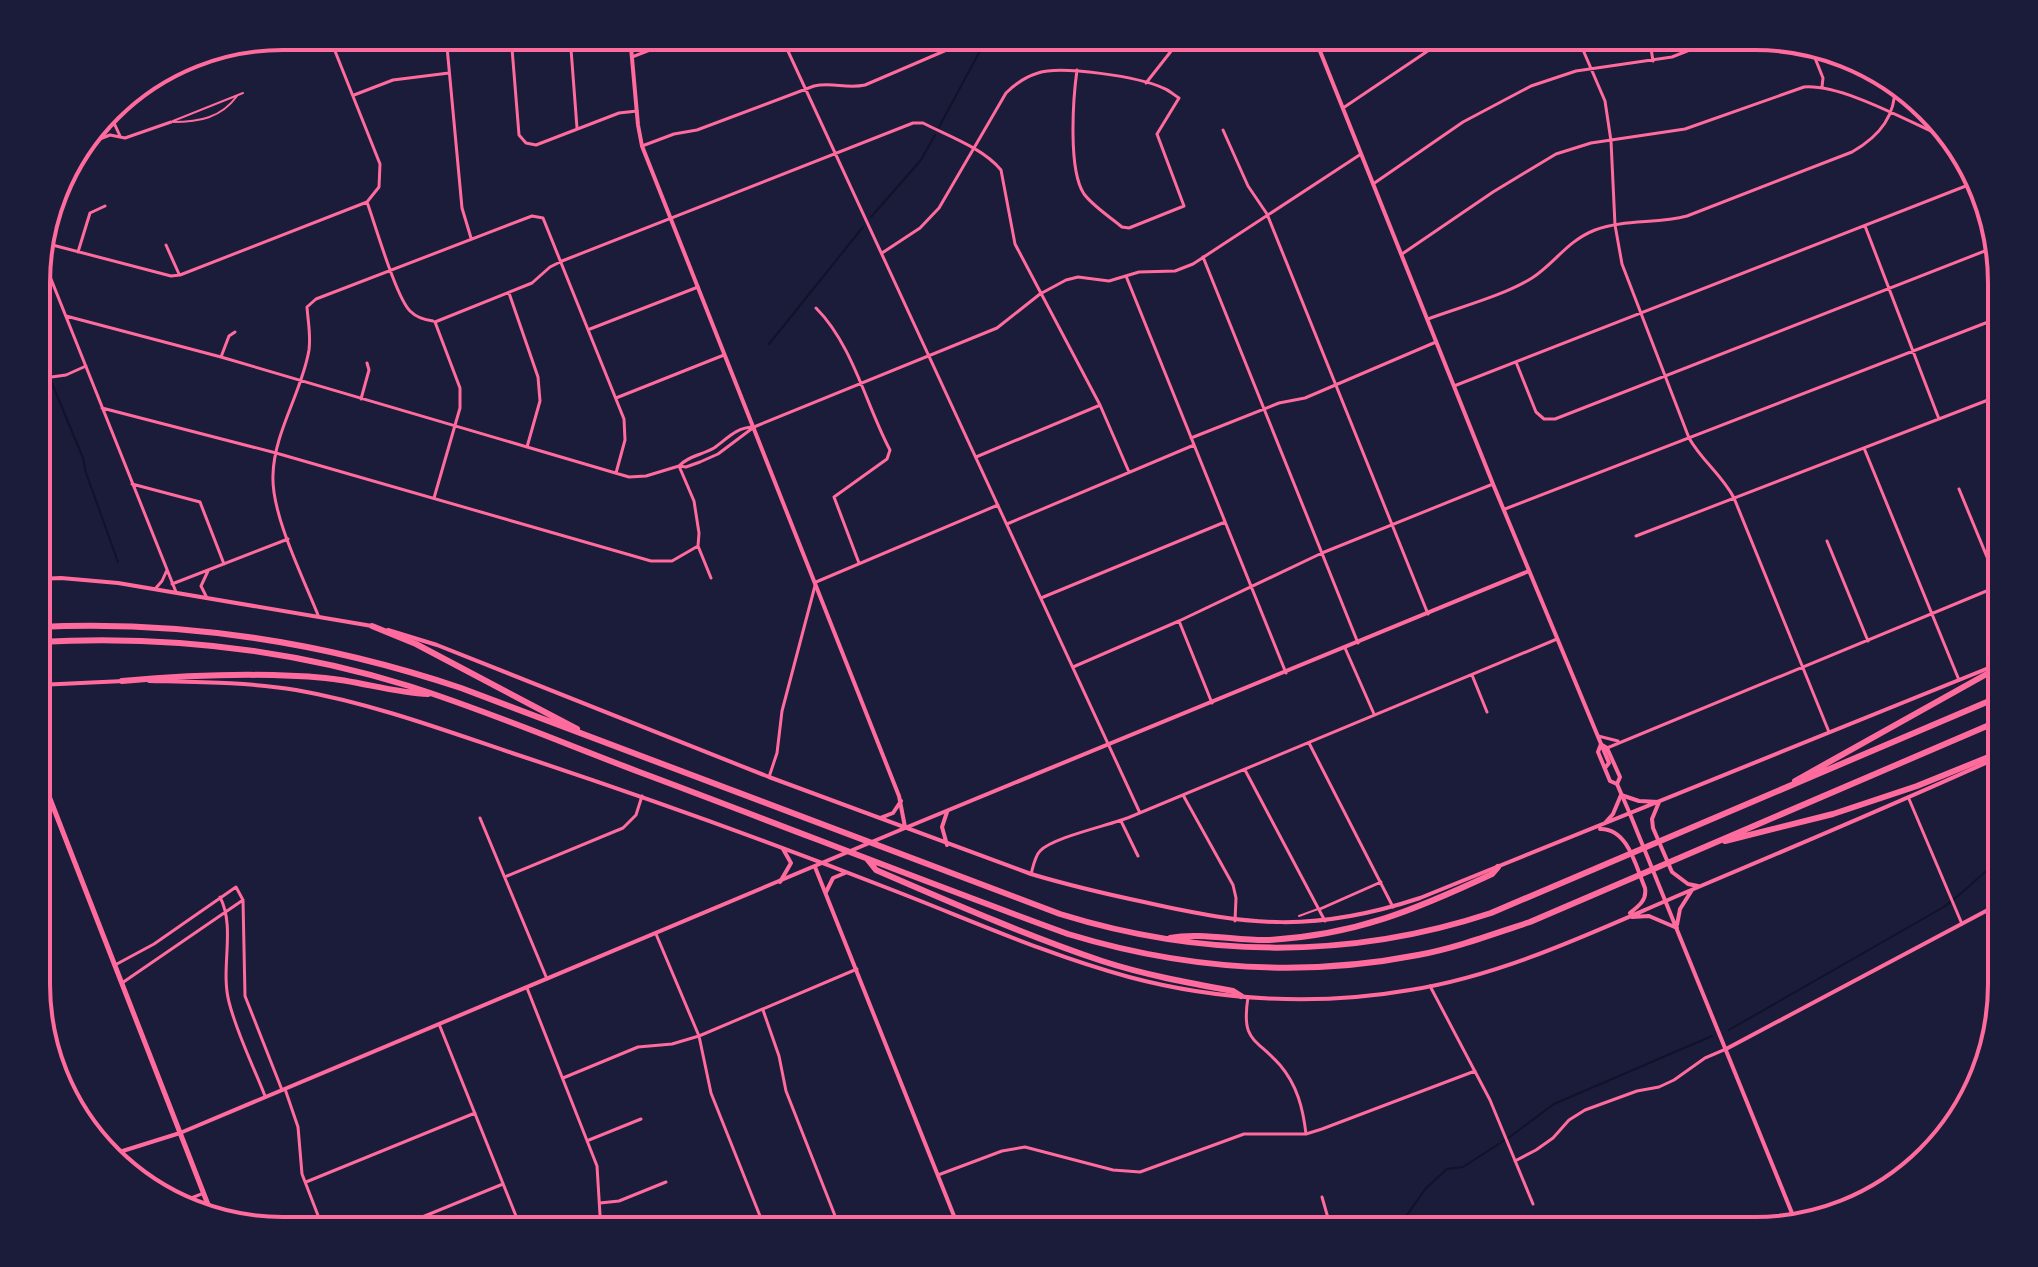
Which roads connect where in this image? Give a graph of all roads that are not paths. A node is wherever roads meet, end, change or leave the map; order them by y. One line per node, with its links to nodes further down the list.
1 (335, 50): 26 (street)
2 (447, 50): 20 (street)
3 (512, 50): 33 (street)
4 (571, 50): 33 (street)
5 (631, 50): 15 (main road)
6 (650, 50): 15 (street)
7 (788, 50): 23 (street)
8 (947, 50): 23 (street)
9 (1172, 50): 21 (street)
10 (1320, 50): 28 (main road)
11 (1429, 50): 28 (street)
12 (1584, 50): 18 (street)
13 (1651, 50): 17 (street)
14 (1694, 50): 17 (street)
15 (632, 57): 29 (main road)
16 (1815, 58): 22 (street)
17 (1653, 61): 18 (street)
18 (1593, 68): 38 (street); 43 (street)
19 (1077, 70): 21 (street); 21 (street); 40 (street)
20 (449, 73): 26 (street); 51 (street)
21 (1146, 83)
22 (1822, 87): 30 (street); 38 (street)
23 (806, 89): 39 (street); 41 (street)
24 (243, 93): 25 (lane)
25 (237, 95): 31 (lane); 31 (lane)
26 (354, 95): 45 (street)
27 (1893, 95): 30 (street)
28 (1343, 108): 42 (main road)
29 (637, 111): 33 (street); 39 (main road)
30 (1890, 113): 35 (street); 49 (street)
31 (171, 122): 36 (street)
32 (114, 124): 36 (street)
33 (577, 129)
34 (1223, 130): 47 (street)
35 (1932, 131)
36 (120, 136): 37 (street)
37 (100, 139)
38 (1611, 141): 49 (street); 57 (street)
39 (642, 146): 48 (main road)
40 (973, 149): 41 (street); 56 (street); 67 (street)
41 (836, 154): 48 (street); 56 (street)
42 (1361, 154): 43 (main road); 47 (street)
43 (1373, 184): 57 (main road)
44 (1966, 186): 50 (street)
45 (367, 202): 60 (street); 61 (street)
46 (105, 206): 55 (street)
47 (1267, 214): 58 (street); 88 (street)
48 (671, 218): 59 (street); 64 (main road)
49 (1615, 225): 69 (street); 71 (street)
50 (1865, 226): 65 (street); 69 (street)
51 (472, 239): 59 (street); 60 (street)
52 (54, 245): 55 (street)
53 (166, 245): 61 (street)
54 (1986, 251): 65 (street)
55 (78, 252): 61 (street)
56 (882, 253): 79 (street)
57 (1402, 254): 71 (main road)
58 (1203, 257): 62 (street); 95 (street)
59 (562, 261): 66 (street); 74 (street)
60 (391, 269): 72 (street); 86 (street)
61 (180, 275)
62 (1126, 276): 67 (street); 99 (street)
63 (50, 277): 70 (street)
64 (698, 287): 74 (street); 78 (main road)
65 (1889, 288): 77 (street); 84 (street)
66 (509, 293): 72 (street); 102 (street)
67 (1040, 294): 79 (street); 93 (street)
68 (816, 308): 87 (street)
69 (1640, 314): 81 (street); 84 (street)
70 (66, 316): 80 (street); 83 (street)
71 (1428, 319): 76 (main road)
72 (435, 322): 97 (street)
73 (1988, 322): 77 (street)
74 (589, 330): 90 (street)
75 (235, 332): 80 (street)
76 (1437, 342): 88 (street); 89 (main road)
77 (1913, 351): 96 (street); 100 (street)
78 (724, 355): 90 (street); 98 (main road)
79 (930, 356): 87 (street); 107 (street)
80 (221, 357): 86 (street)
81 (1516, 362): 84 (street); 89 (street)
82 (367, 363): 91 (street)
83 (86, 366): 85 (street); 94 (street)
84 (1665, 376): 100 (street)
85 (50, 377)
86 (300, 381): 91 (street); 105 (street)
87 (860, 384): 98 (street); 127 (street)
88 (1335, 386): 95 (street); 120 (street)
89 (1454, 386): 112 (main road)
90 (616, 398): 110 (street)
91 (361, 399): 97 (street)
92 (1988, 400): 96 (street)
93 (1100, 405): 107 (street); 109 (street)
94 (102, 408): 105 (street); 111 (street)
95 (1264, 408): 99 (street); 125 (street)
96 (1939, 419): 104 (street)
97 (455, 427): 102 (street); 115 (street)
98 (754, 427): 103 (street); 106 (street); 134 (main road)
99 (1191, 438): 101 (street)
100 (1689, 438): 114 (street); 117 (street)
101 (1194, 445): 109 (street); 118 (street)
102 (526, 447): 110 (street)
103 (713, 448): 106 (street); 108 (street)
104 (1864, 448): 114 (street); 143 (street)
105 (276, 453): 115 (street); 122 (street)
106 (718, 454): 108 (street)
107 (976, 457): 116 (street)
108 (679, 466): 110 (street); 124 (street)
109 (1129, 472): 119 (street)
110 (616, 473)
111 (132, 484): 128 (street); 129 (street)
112 (1493, 484): 117 (main road); 120 (street)
113 (1959, 489): 126 (street)
114 (1734, 498): 121 (street); 154 (street)
115 (434, 499): 124 (street)
116 (998, 505): 119 (street); 127 (street)
117 (1504, 510): 131 (main road)
118 (1225, 522): 136 (street); 141 (street)
119 (1007, 524): 141 (street)
120 (1391, 526): 125 (street); 142 (street)
121 (1636, 536)
122 (288, 539): 128 (street); 144 (street)
123 (1827, 541): 149 (street)
124 (698, 546): 133 (street)
125 (1322, 553): 136 (street); 151 (street)
126 (1988, 558)
127 (859, 563): 134 (street)
128 (224, 564): 130 (street)
129 (167, 570): 135 (street); 137 (street)
130 (208, 570): 135 (street); 140 (street)
131 (1529, 571): 142 (main road); 148 (main road)
132 (50, 578): 137 (main road)
133 (711, 578)
134 (816, 582): 179 (street); 187 (main road)
135 (172, 584): 139 (street)
136 (1250, 585): 145 (street); 157 (street)
137 (155, 589): 139 (main road)
138 (1988, 591): 143 (street)
139 (176, 592): 140 (main road)
140 (206, 596): 144 (main road)
141 (1041, 598): 153 (street)
142 (1428, 614): 151 (main road)
143 (1932, 614): 149 (street); 159 (street)
144 (318, 615): 146 (main road)
145 (1179, 621): 153 (street); 164 (street)
146 (372, 626): 170 (highway); 179 (main road)
147 (50, 627): 170 (highway)
148 (1557, 639): 158 (street); 169 (main road)
149 (1868, 641): 154 (street)
150 (50, 642): 162 (highway)
151 (1358, 643): 152 (main road)
152 (1345, 648): 157 (main road); 166 (street)
153 (1073, 667): 174 (street)
154 (1803, 667): 168 (street); 171 (street)
155 (1988, 669): 159 (main road)
156 (1988, 671): 181 (highway)
157 (1286, 673): 164 (main road)
158 (1472, 675): 165 (street); 166 (street)
159 (1959, 680): 168 (main road)
160 (122, 681): 161 (main road); 162 (highway); 184 (main road)
161 (50, 684)
162 (436, 695): 202 (highway)
163 (1988, 702): 181 (highway)
164 (1212, 703): 174 (main road)
165 (1487, 712)
166 (1374, 715): 172 (street)
167 (1988, 726): 199 (highway)
168 (1829, 732): 188 (main road)
169 (1598, 736): 171 (street); 173 (main road)
170 (590, 737): 228 (highway)
171 (1621, 742): 175 (street)
172 (1308, 743): 178 (street); 210 (street)
173 (1601, 744): 175 (main road); 180 (main road)
174 (1109, 745): 189 (main road); 190 (street)
175 (1607, 748): 180 (main road)
176 (1988, 759): 199 (highway)
177 (1988, 760): 186 (main road)
178 (1245, 770): 182 (street); 218 (street)
179 (769, 777): 193 (main road)
180 (1617, 784): 183 (main road)
181 (1789, 787): 228 (highway)
182 (1183, 795): 190 (street); 223 (street)
183 (1621, 795): 188 (main road); 191 (main road); 195 (main road)
184 (642, 796): 200 (main road); 208 (street)
185 (50, 799): 229 (highway)
186 (1909, 799): 211 (main road); 225 (street)
187 (901, 801): 193 (main road); 196 (main road)
188 (1659, 802): 191 (main road); 211 (main road)
189 (947, 812): 196 (main road); 198 (main road)
190 (1140, 813): 194 (street)
191 (1630, 814): 195 (main road); 216 (main road)
192 (480, 818): 208 (street)
193 (879, 818): 196 (main road)
194 (1121, 821): 201 (street); 207 (street)
195 (1602, 826): 197 (main road)
196 (905, 828): 198 (main road); 203 (main road)
197 (1591, 830): 205 (main road); 222 (main road)
198 (947, 845): 207 (main road)
199 (1710, 845): 202 (highway)
200 (781, 847): 203 (main road); 209 (main road)
201 (1138, 856)
202 (868, 860): 235 (highway)
203 (824, 864): 204 (main road); 206 (main road)
204 (815, 867): 209 (main road); 213 (main road)
205 (1498, 867): 217 (main road); 228 (highway)
206 (847, 873): 213 (main road); 235 (main road)
207 (1031, 874): 223 (main road)
208 (506, 876): 231 (street)
209 (780, 882): 227 (main road)
210 (1381, 882): 217 (street); 218 (street)
211 (1700, 886): 212 (main road)
212 (1693, 889): 216 (main road); 226 (main road)
213 (826, 892): 230 (main road)
214 (220, 897): 215 (street); 219 (street); 229 (street)
215 (243, 900): 219 (street); 242 (street)
216 (1666, 901): 222 (main road); 226 (main road)
217 (1393, 907): 224 (main road)
218 (1320, 909): 221 (lane); 224 (street)
219 (227, 910): 232 (street); 243 (street)
220 (1988, 910): 225 (main road)
221 (1299, 916)
222 (1626, 917): 226 (main road); 233 (main road)
223 (1235, 921): 224 (main road)
224 (1325, 921)
225 (1962, 924): 239 (main road)
226 (1677, 928): 239 (main road)
227 (656, 934): 231 (main road); 238 (street)
228 (1163, 940)
229 (115, 965): 232 (highway)
230 (857, 969): 236 (street); 251 (main road)
231 (547, 979): 234 (main road)
232 (122, 983): 246 (highway)
233 (1430, 986): 235 (main road); 240 (street)
234 (527, 988): 237 (main road); 241 (street)
235 (1245, 996): 247 (street)
236 (763, 1010): 238 (street); 267 (street)
237 (439, 1024): 242 (main road); 244 (street)
238 (699, 1036): 241 (street); 266 (street)
239 (1726, 1049): 250 (street); 261 (main road)
240 (1475, 1071): 247 (street); 250 (street)
241 (563, 1078): 248 (street)
242 (283, 1089): 243 (main road); 252 (street)
243 (265, 1096): 246 (main road)
244 (475, 1113): 252 (street); 254 (street)
245 (641, 1119): 248 (street)
246 (180, 1133): 249 (main road); 255 (highway)
247 (1306, 1134): 251 (street)
248 (588, 1140): 258 (street)
249 (121, 1152)
250 (1515, 1161): 260 (street)
251 (938, 1175): 268 (main road)
252 (306, 1182): 262 (street)
253 (666, 1182): 258 (street)
254 (503, 1184): 263 (street); 264 (street)
255 (204, 1193): 257 (street); 259 (highway)
256 (1322, 1197): 269 (street)
257 (192, 1198)
258 (600, 1203): 265 (street)
259 (208, 1204)
260 (1533, 1204)
261 (1792, 1214)
262 (319, 1217)
263 (422, 1217)
264 (516, 1217)
265 (599, 1217)
266 (760, 1217)
267 (836, 1217)
268 (954, 1217)
269 (1328, 1217)

